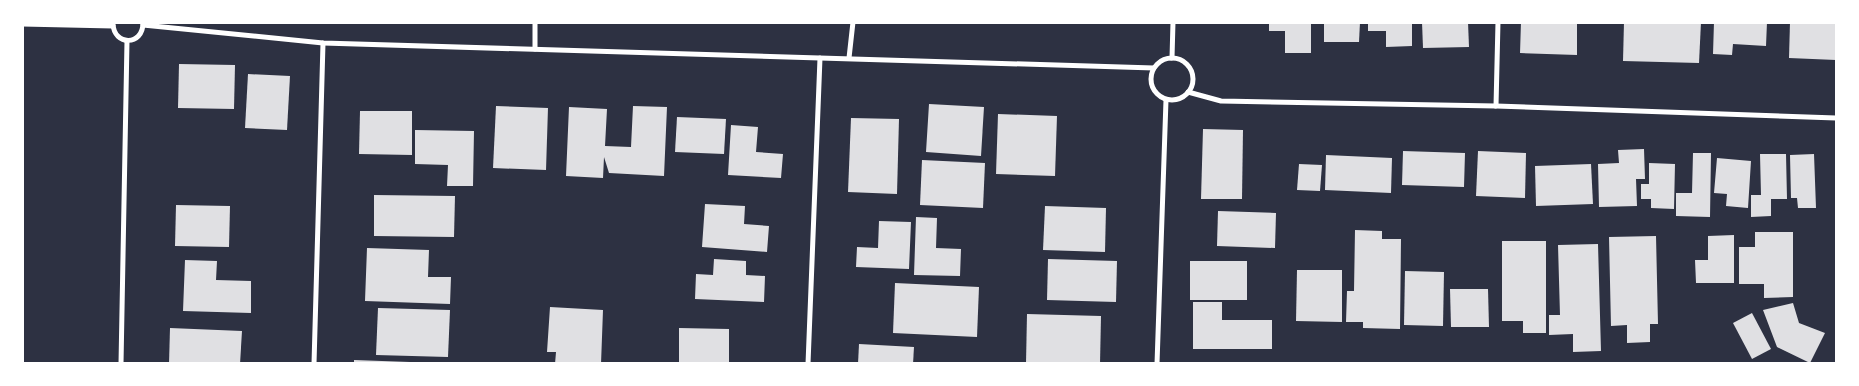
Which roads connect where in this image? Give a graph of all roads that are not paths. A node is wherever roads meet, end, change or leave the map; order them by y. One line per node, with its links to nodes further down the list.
1 (536, 22): 10 (street)
2 (852, 22): 12 (street)
3 (1173, 22): 13 (street)
4 (1498, 22): 17 (street)
5 (22, 24): 6 (street)
6 (113, 24): 8 (street)
7 (143, 24): 8 (street); 9 (street)
8 (127, 41): 19 (street)
9 (323, 43): 10 (street); 20 (street)
10 (535, 49): 11 (street)
11 (820, 58): 12 (street); 21 (street)
12 (849, 58): 14 (street)
13 (1172, 58): 14 (street); 15 (street)
14 (1154, 68): 16 (street)
15 (1188, 92): 16 (street); 17 (street)
16 (1166, 100): 22 (street)
17 (1496, 106): 18 (street)
18 (1836, 118)
19 (121, 364)
20 (314, 364)
21 (808, 364)
22 (1157, 364)

